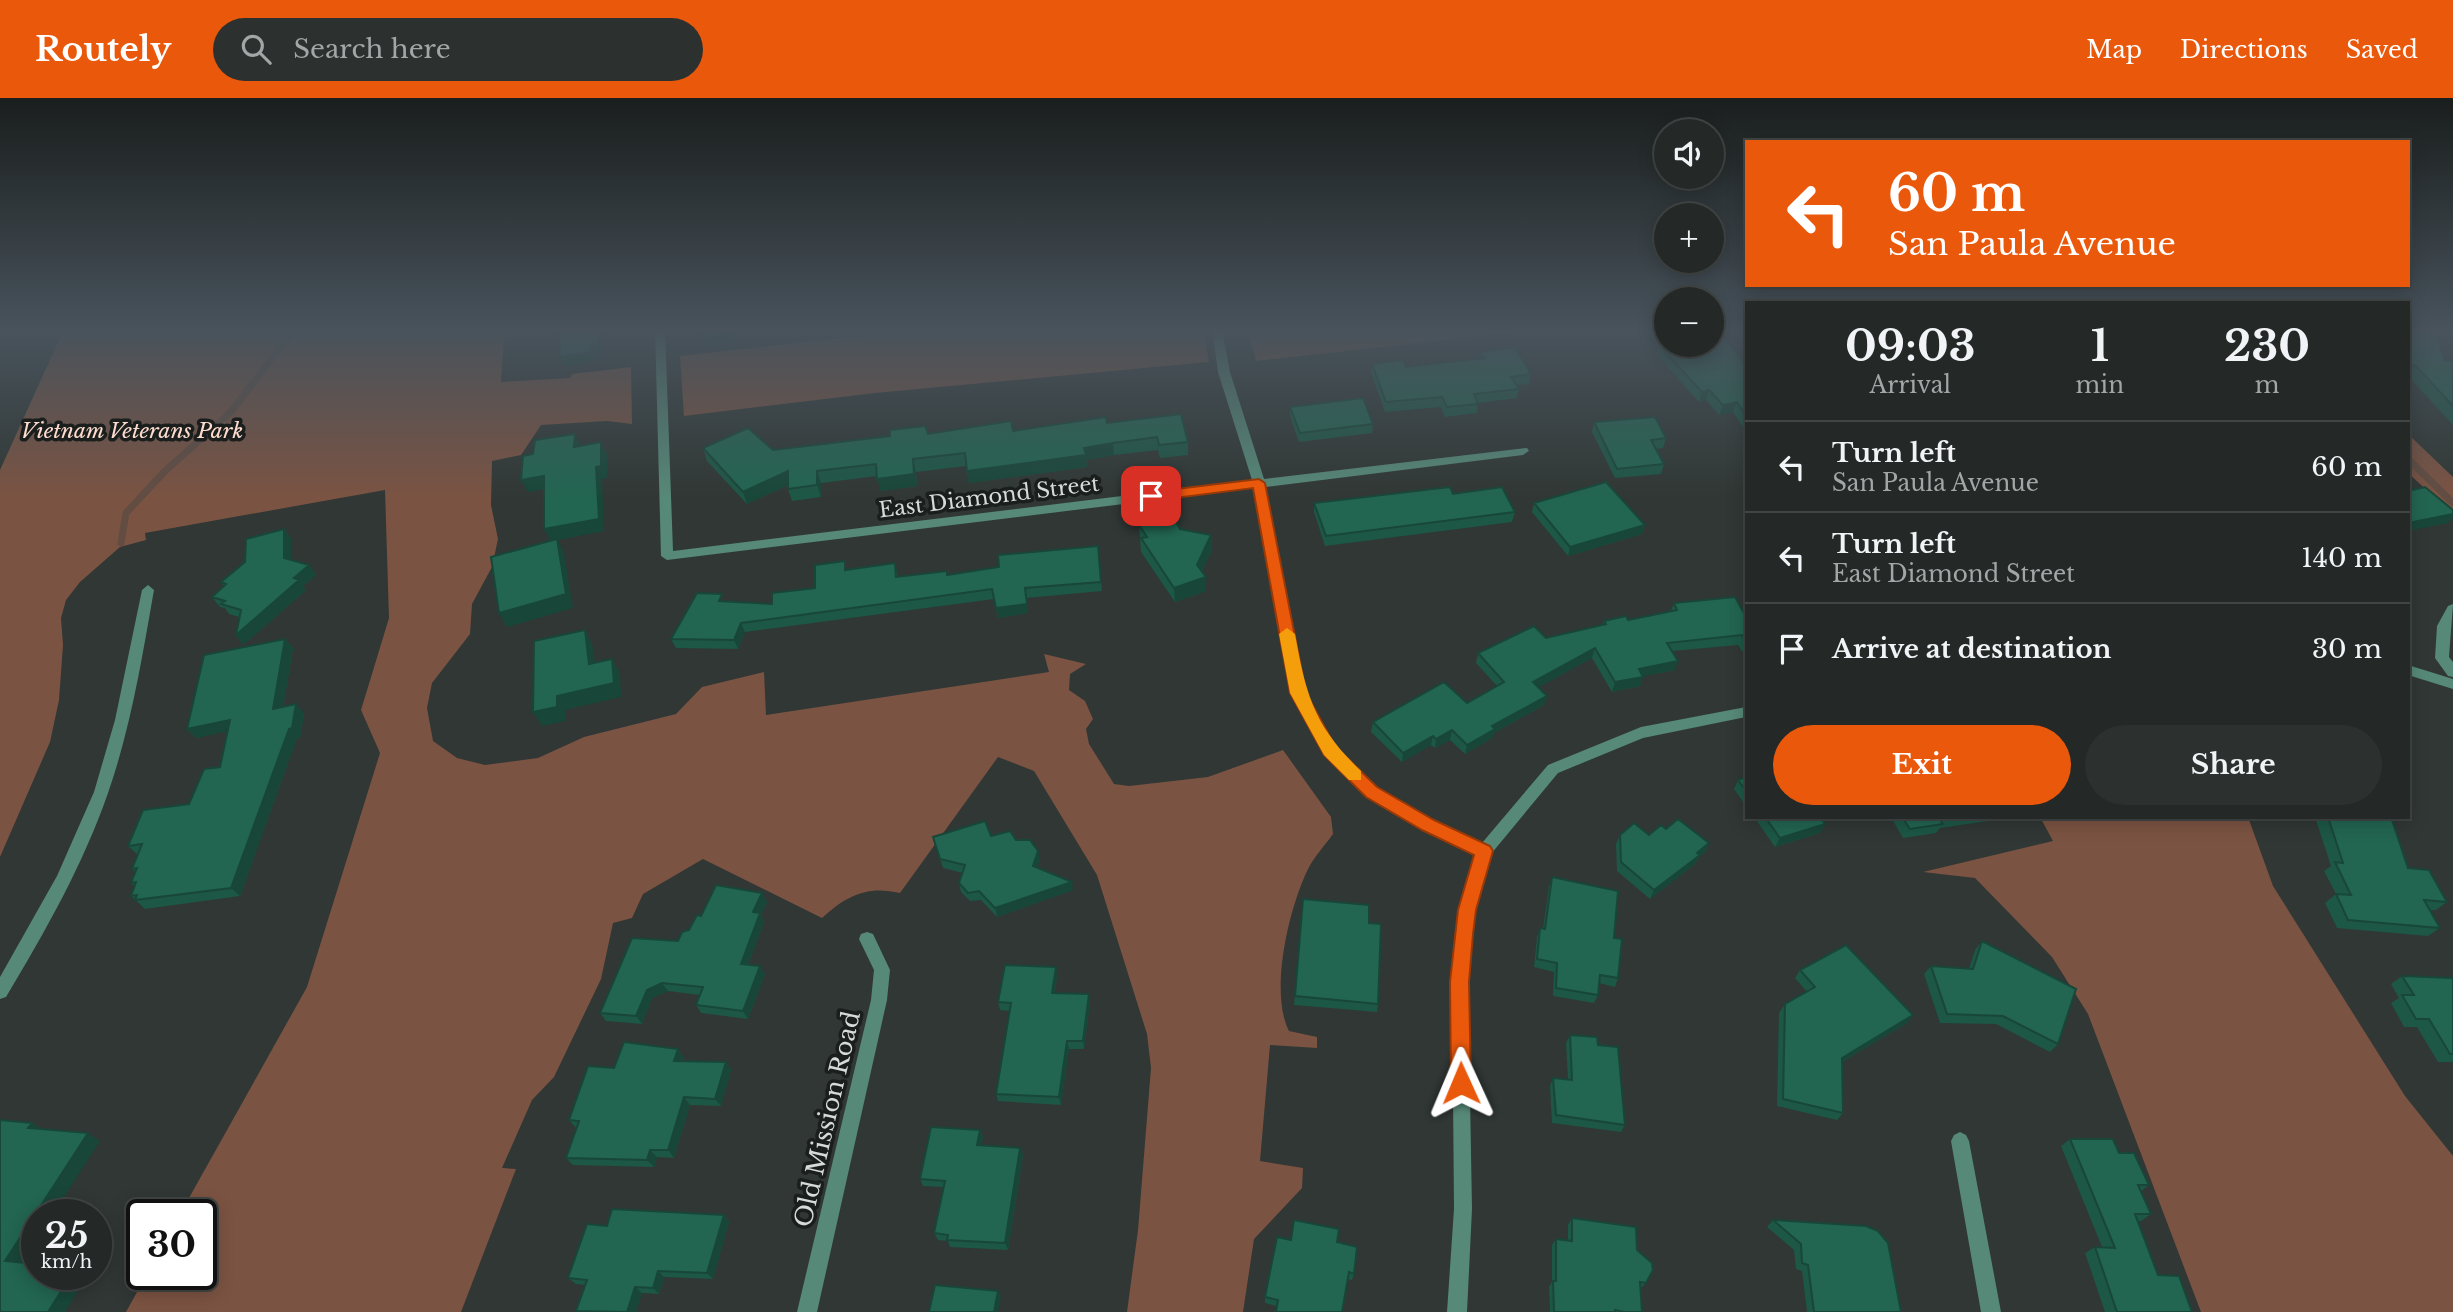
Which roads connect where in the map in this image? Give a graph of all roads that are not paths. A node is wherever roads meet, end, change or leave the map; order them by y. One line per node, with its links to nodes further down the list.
1 (662, 386): 4 (street, East Diamond Street)
2 (1228, 386): 4 (street)
3 (1523, 451): 4 (street, East Diamond Street)
4 (1259, 483): 11 (street)
5 (148, 590): 13 (street)
6 (2453, 609): 8 (street)
7 (2410, 671): 9 (street)
8 (2453, 672)
9 (2453, 684)
10 (1745, 712): 11 (street)
11 (1484, 851): 16 (street)
12 (867, 939): 15 (street, Old Mission Road)
13 (0, 992)
14 (1960, 1141): 17 (street)
15 (807, 1312)
16 (1457, 1312)
17 (1991, 1312)

